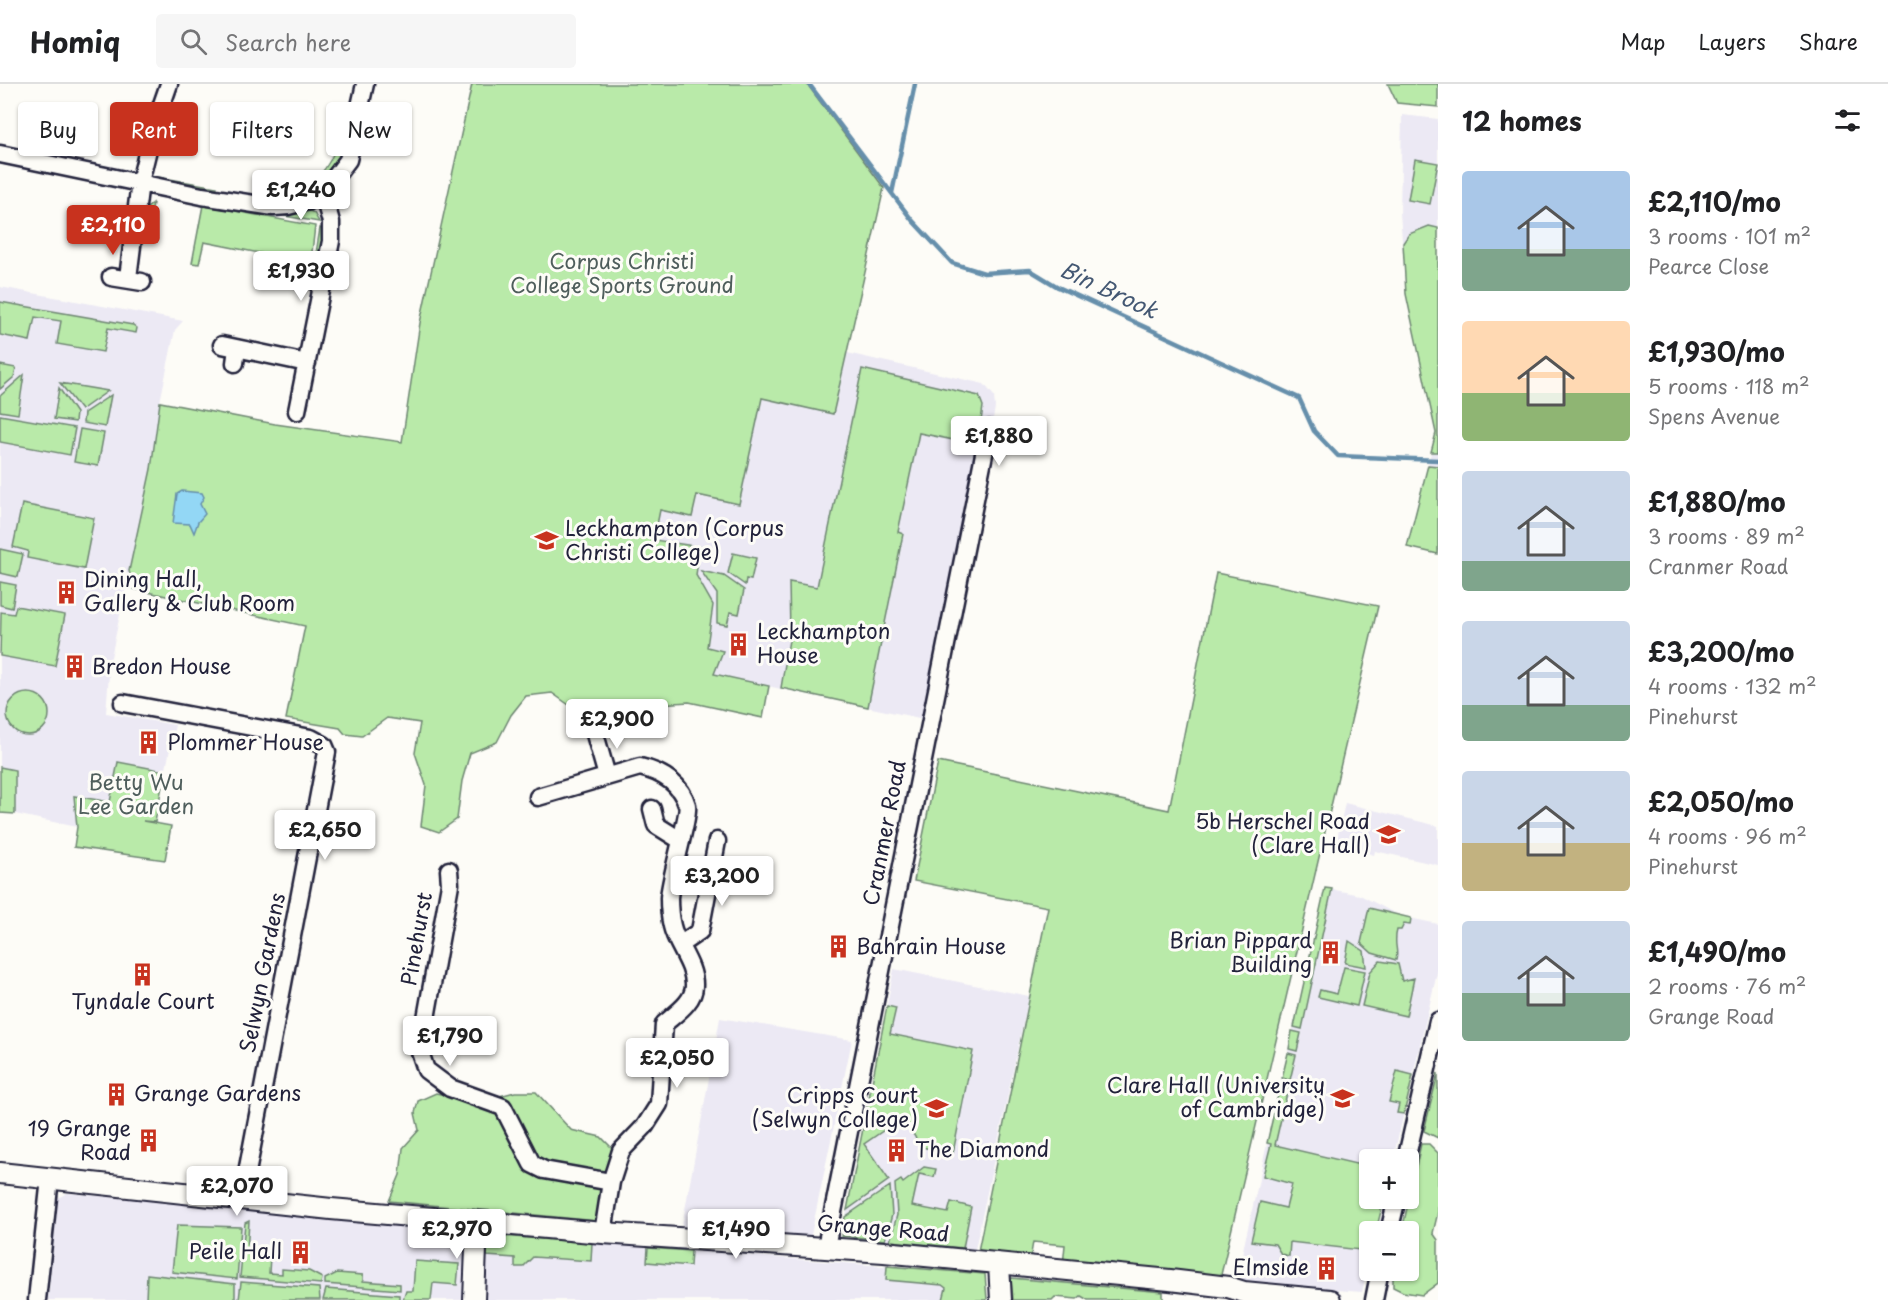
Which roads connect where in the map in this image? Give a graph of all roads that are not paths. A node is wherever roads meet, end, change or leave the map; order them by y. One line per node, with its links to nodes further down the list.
1 (169, 84): 4 (street)
2 (365, 84): 5 (street)
3 (0, 154): 4 (street)
4 (140, 182): 5 (street); 6 (street)
5 (323, 193): 8 (street)
6 (127, 279)
7 (231, 352): 8 (street)
8 (307, 363): 9 (street)
9 (297, 411)
10 (989, 429): 28 (street, Cranmer Road)
11 (123, 704): 25 (street, Selwyn Gardens)
12 (595, 734): 13 (street)
13 (607, 776): 14 (street); 16 (street)
14 (538, 797)
15 (652, 808): 16 (street)
16 (680, 840): 19 (street)
17 (717, 841): 19 (street)
18 (449, 870): 24 (street, Pinehurst)
19 (681, 944): 24 (street)
20 (1438, 1022): 21 (street)
21 (1409, 1149)
22 (0, 1173): 23 (street, Grange Road)
23 (50, 1178): 25 (street, Grange Road); 31 (street)
24 (611, 1182): 27 (street)
25 (242, 1199): 26 (street, Grange Road)
26 (477, 1222): 27 (street, Grange Road); 32 (street)
27 (603, 1233): 28 (street, Grange Road)
28 (826, 1247): 29 (street, Grange Road)
29 (999, 1265): 33 (street); 34 (street, Grange Road)
30 (1378, 1281): 35 (street)
31 (38, 1300)
32 (474, 1300)
33 (1000, 1300)
34 (1330, 1300)
35 (1374, 1300)

